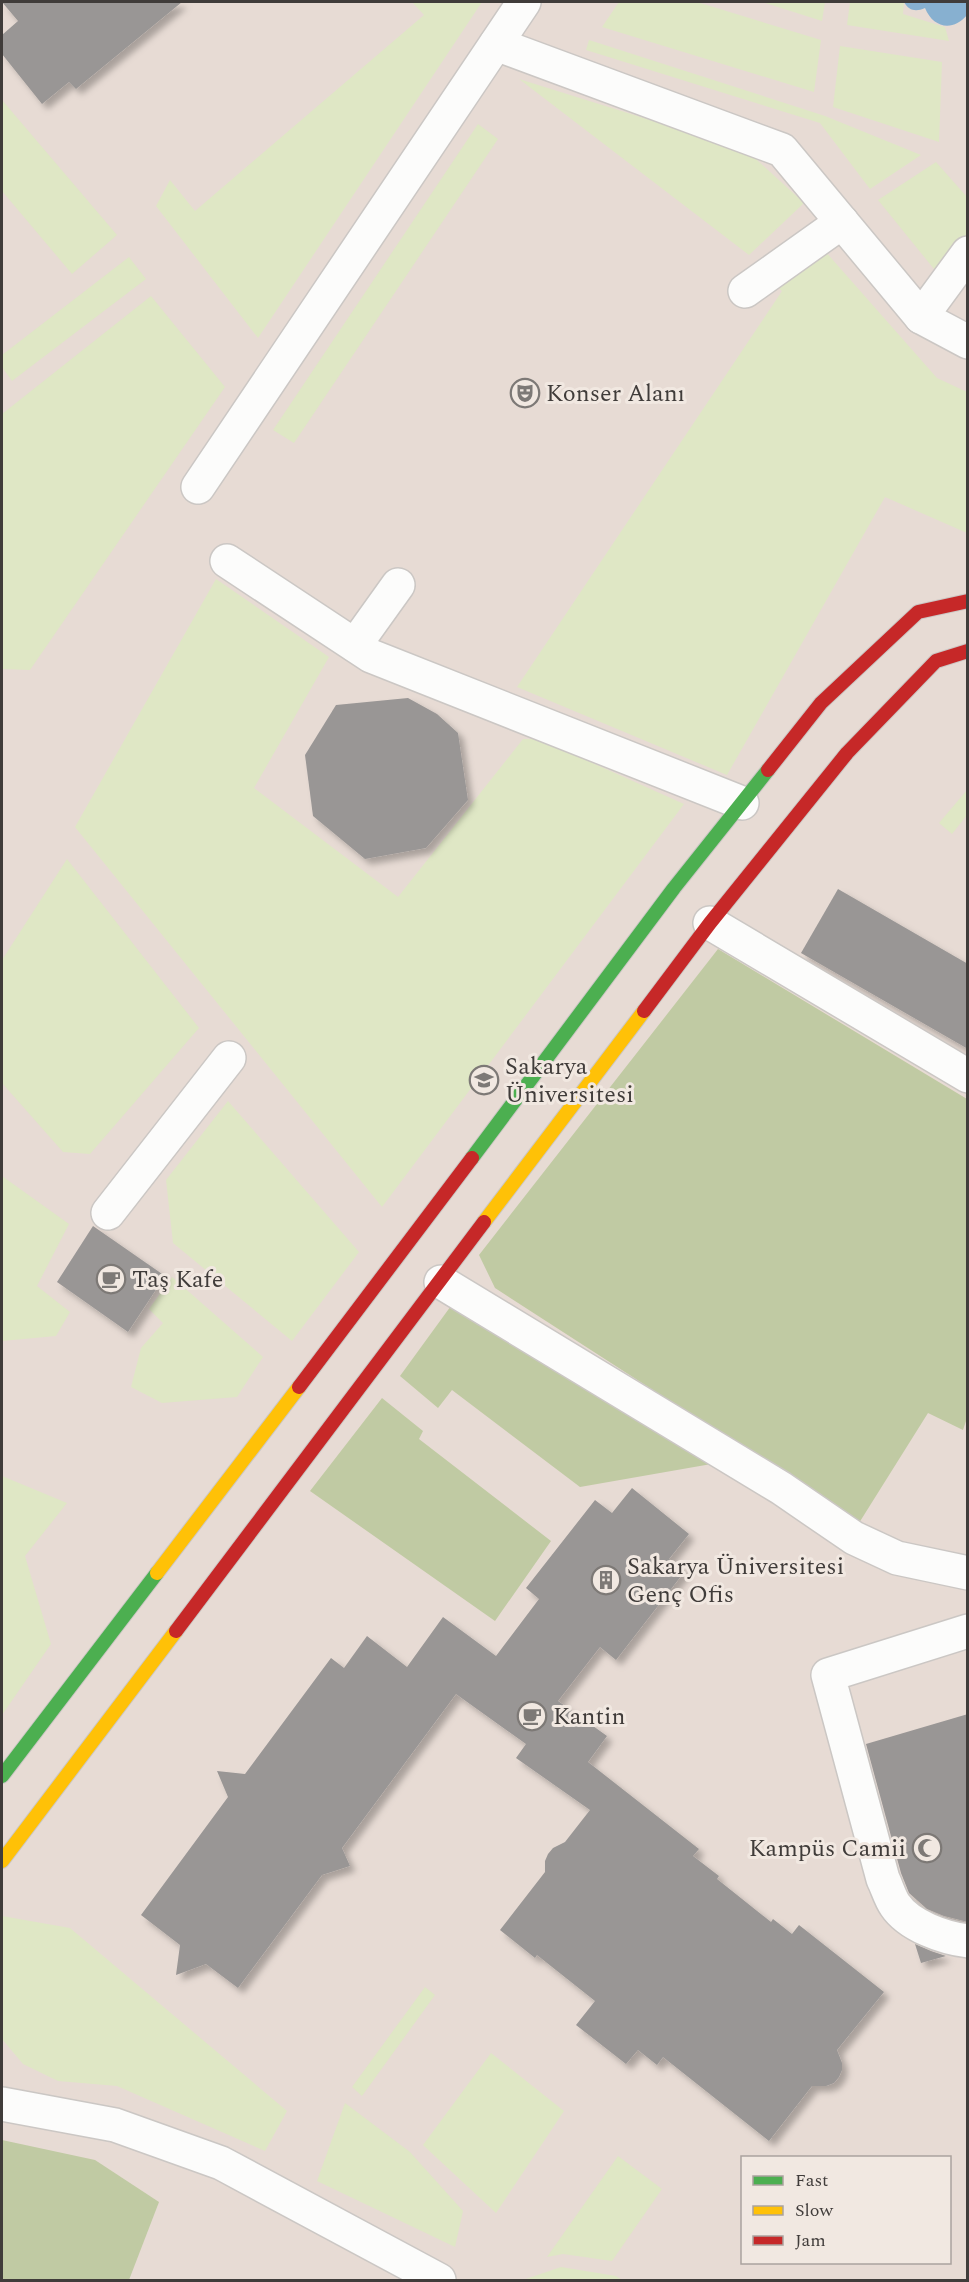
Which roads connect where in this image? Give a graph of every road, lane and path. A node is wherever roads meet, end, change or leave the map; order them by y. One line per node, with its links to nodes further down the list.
1 (524, 2): 2 (street)
2 (496, 44): 3 (street); 8 (street)
3 (842, 222): 5 (street); 6 (street)
4 (968, 253): 6 (street)
5 (745, 291)
6 (921, 317): 7 (street)
7 (968, 342)
8 (198, 487)
9 (227, 561): 12 (street)
10 (398, 585): 12 (street)
11 (968, 601): 14 (street)
12 (354, 645): 14 (street)
13 (968, 651): 15 (street)
14 (742, 803): 22 (street)
15 (710, 924): 17 (street); 19 (street)
16 (229, 1058): 18 (street)
17 (968, 1076)
18 (108, 1213)
19 (441, 1282): 20 (street); 23 (street)
20 (968, 1573)
21 (968, 1631): 24 (street)
22 (2, 1776)
23 (2, 1861)
24 (968, 1941)
25 (2, 2104): 26 (street)
26 (439, 2280)

